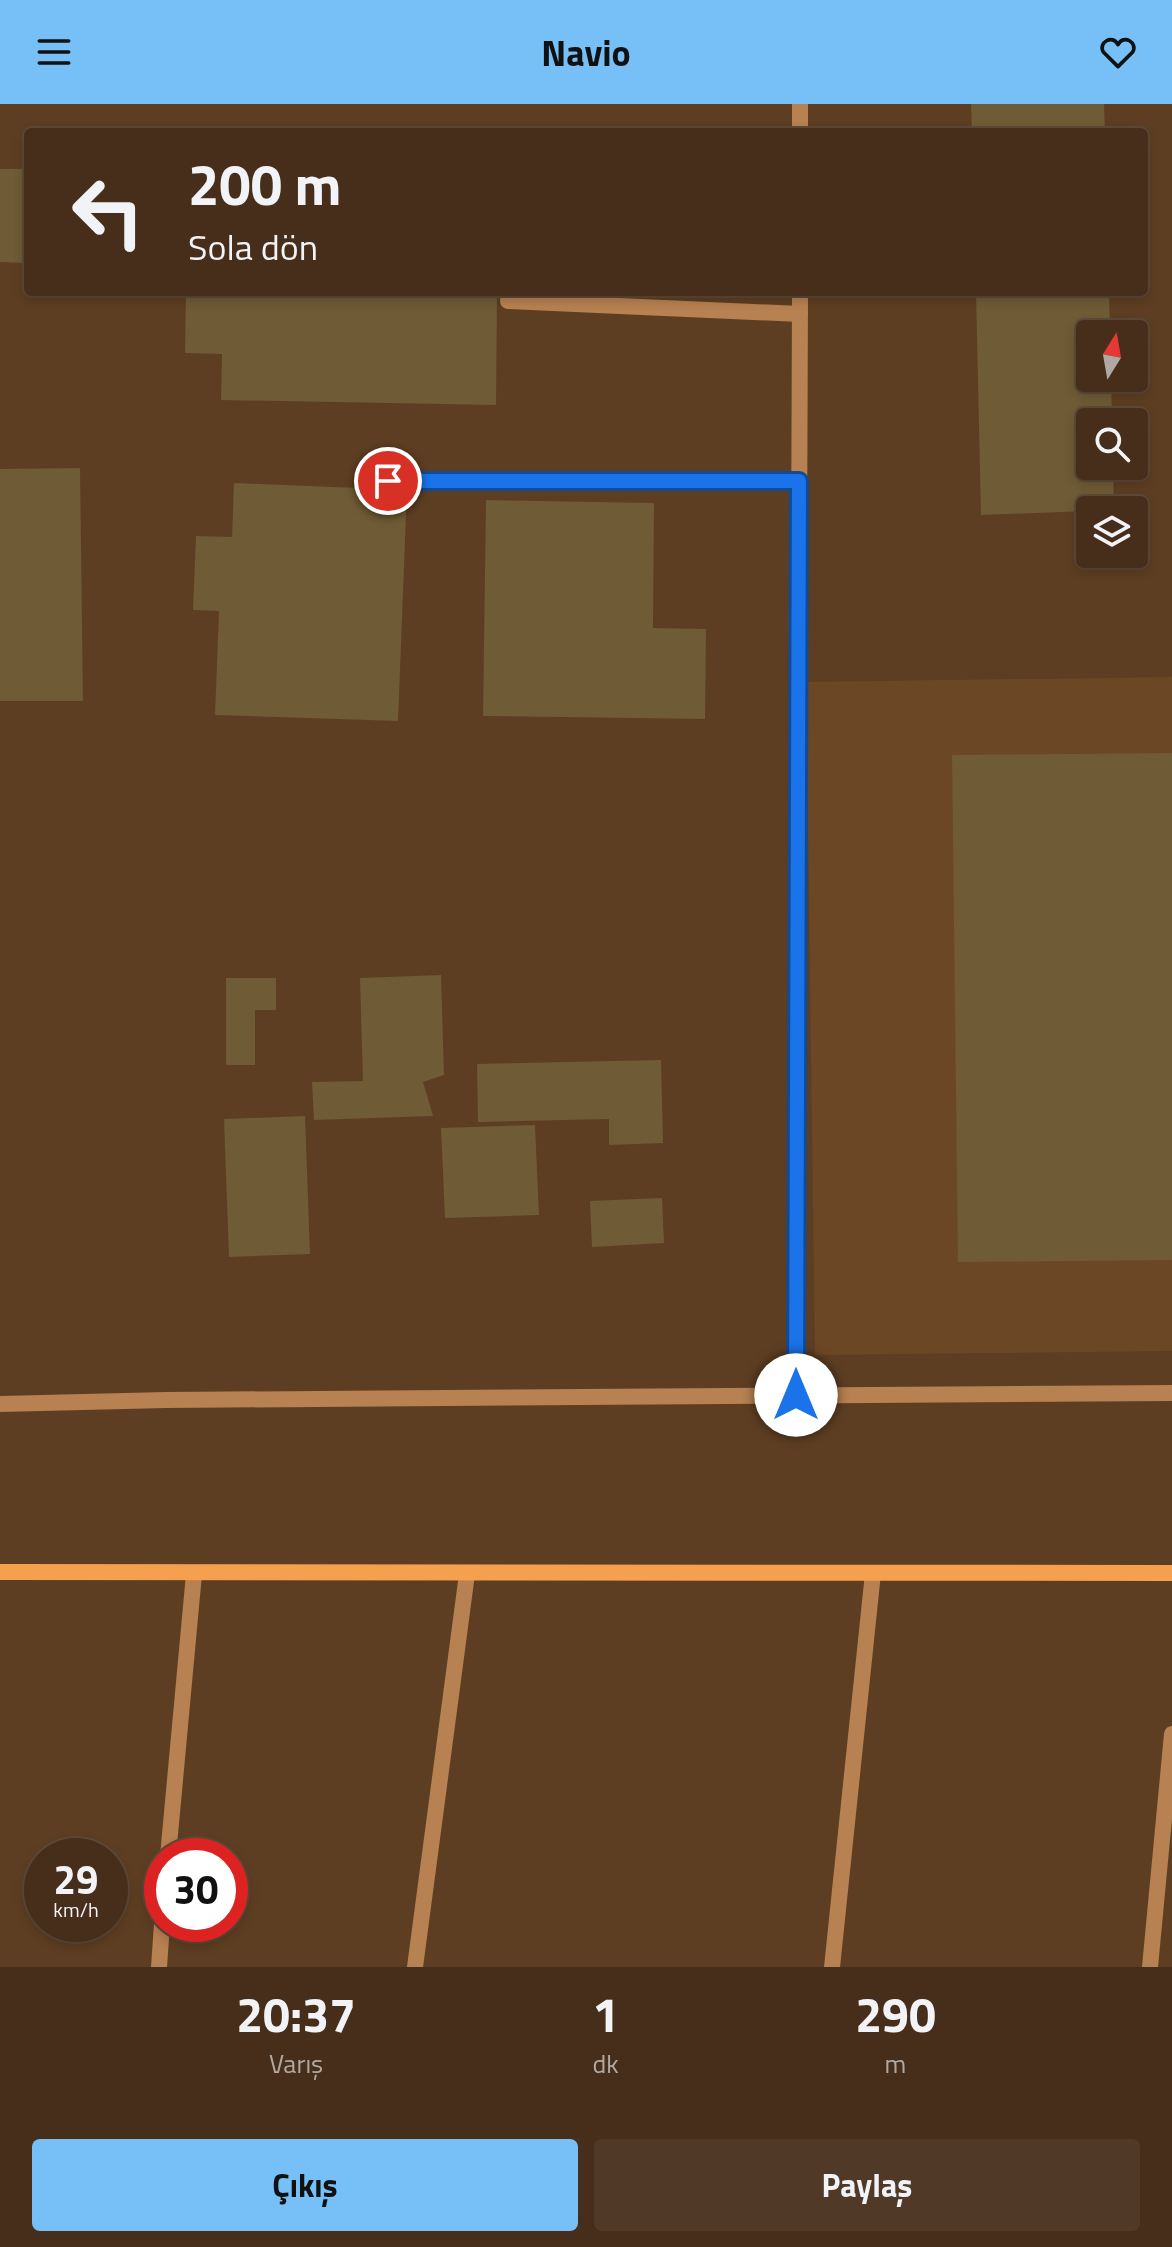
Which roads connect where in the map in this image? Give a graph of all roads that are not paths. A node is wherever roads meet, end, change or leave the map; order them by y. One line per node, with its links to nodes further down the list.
1 (800, 104): 2 (street)
2 (800, 128)
3 (800, 296): 5 (street)
4 (508, 301): 5 (street)
5 (800, 314): 7 (street)
6 (388, 481): 7 (street)
7 (799, 481): 9 (street)
8 (1172, 1393): 9 (street)
9 (796, 1395): 10 (street)
10 (0, 1404)
11 (0, 1572): 14 (main road)
12 (873, 1573): 13 (main road); 15 (main road); 21 (street)
13 (1172, 1573)
14 (194, 1574): 15 (main road); 17 (street)
15 (467, 1574): 20 (street)
16 (1172, 1734): 22 (street)
17 (170, 1838)
18 (161, 1942): 19 (street)
19 (159, 1967)
20 (415, 1967)
21 (832, 1967)
22 (1150, 1967)

